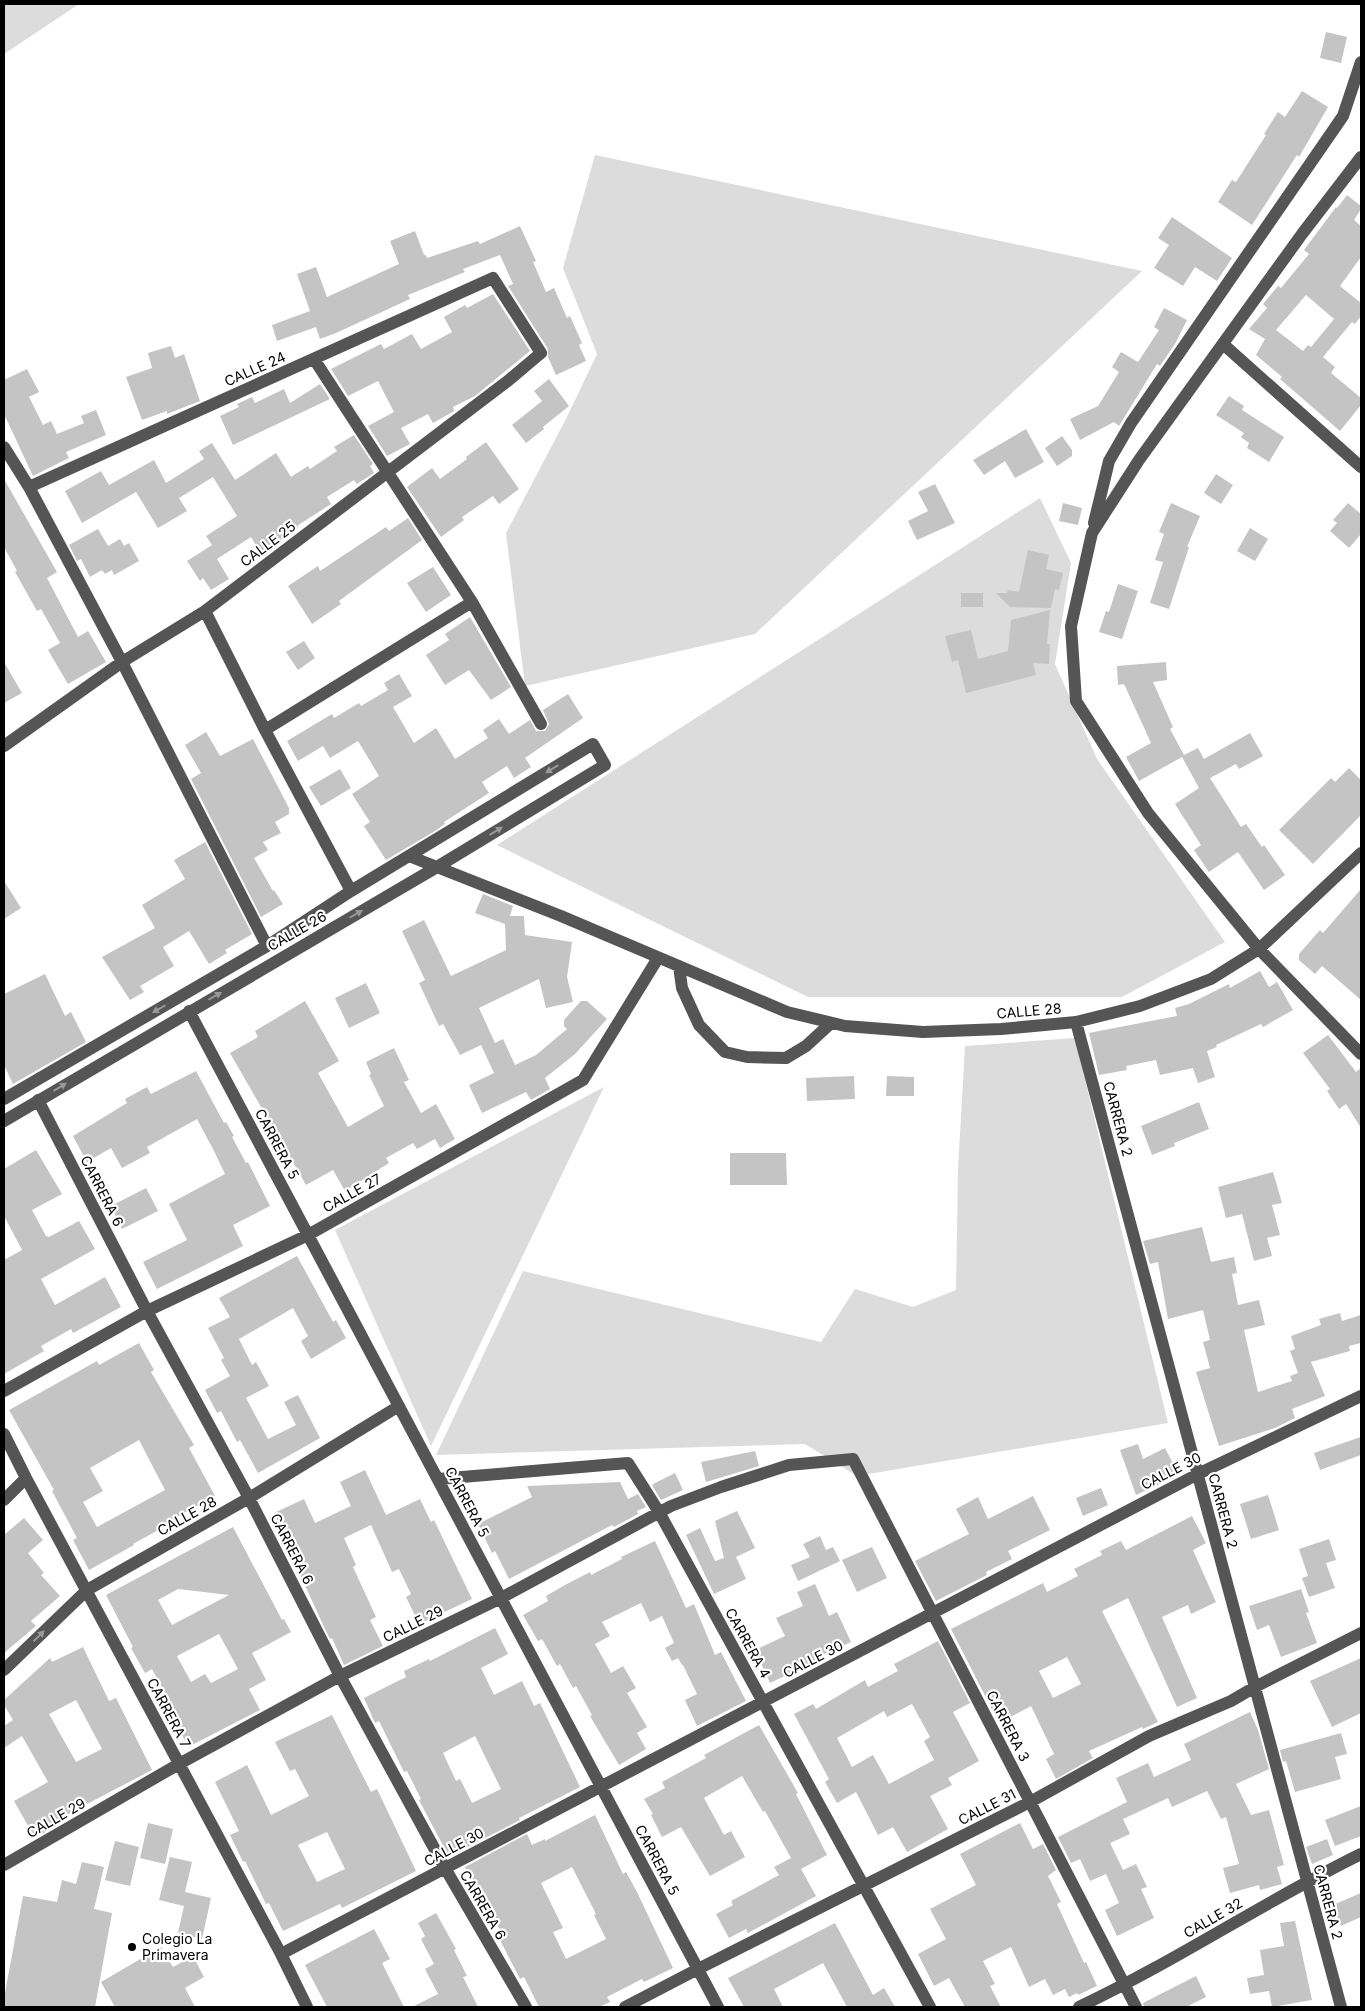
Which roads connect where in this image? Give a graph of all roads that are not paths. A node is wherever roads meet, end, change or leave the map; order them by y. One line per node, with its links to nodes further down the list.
1 (1361, 62): 10 (street)
2 (1361, 158): 4 (street)
3 (493, 278): 5 (street, CALLE 24); 8 (street, CALLE 25)
4 (1224, 344): 7 (street); 10 (street)
5 (314, 358): 8 (street); 9 (street, CALLE 24)
6 (4, 447): 9 (street)
7 (1361, 467)
8 (387, 473): 11 (street); 12 (street, CALLE 25)
9 (29, 487): 13 (street)
10 (1092, 533): 22 (street)
11 (472, 602): 14 (street); 15 (street)
12 (205, 611): 13 (street, CALLE 25); 15 (street)
13 (122, 662): 16 (street, CALLE 25); 21 (street)
14 (541, 724)
15 (265, 730): 20 (street)
16 (4, 746)
17 (1361, 853): 22 (street, CALLE 28)
18 (410, 856): 19 (street, CALLE 28); 19 (street, CALLE 26, one-way to 18); 20 (street, CALLE 26)
19 (437, 867): 23 (street, CALLE 28); 25 (street, CALLE 26, one-way to 19)
20 (351, 891): 21 (street, CALLE 26)
21 (267, 946): 29 (street, CALLE 26, one-way to 29)
22 (1259, 949): 26 (street, CALLE 28); 28 (street)
23 (658, 958): 24 (street, CALLE 28); 32 (street, CALLE 27)
24 (679, 966): 27 (street, CALLE 28); 27 (street)
25 (190, 1011): 30 (street, CALLE 26, one-way to 25); 32 (street, CARRERA 5)
26 (1076, 1022): 27 (street, CALLE 28); 39 (street, CARRERA 2)
27 (831, 1023)
28 (1361, 1054)
29 (4, 1099)
30 (38, 1100): 31 (street, CALLE 26); 33 (street, CARRERA 6)
31 (4, 1121)
32 (308, 1235): 33 (street, CALLE 27); 36 (street, CARRERA 5)
33 (147, 1311): 34 (street, CALLE 27); 42 (street, CARRERA 6)
34 (4, 1391)
35 (1361, 1396): 39 (street, CALLE 30)
36 (399, 1406): 41 (street, CARRERA 5); 42 (street, CALLE 28)
37 (4, 1434): 40 (street, CARRERA 7)
38 (853, 1459): 44 (street, CALLE 29); 47 (street, CARRERA 3)
39 (1198, 1474): 47 (street, CALLE 30); 51 (street, CARRERA 2)
40 (26, 1478): 43 (street); 45 (street, CARRERA 7)
41 (438, 1479): 44 (street, CARRERA 4); 46 (street, CARRERA 5)
42 (249, 1498): 45 (street, CALLE 28); 50 (street, CARRERA 6)
43 (4, 1500)
44 (659, 1512): 46 (street, CALLE 29); 52 (street, CARRERA 4)
45 (87, 1590): 49 (street, CALLE 28, one-way to 45); 53 (street, CARRERA 7)
46 (501, 1598): 50 (street, CALLE 29); 54 (street, CARRERA 5)
47 (933, 1613): 52 (street, CALLE 30); 55 (street, CARRERA 3)
48 (1361, 1633): 51 (street, CALLE 31)
49 (4, 1670)
50 (340, 1676): 53 (street, CALLE 29); 58 (street, CARRERA 6)
51 (1255, 1687): 55 (street, CALLE 31); 59 (street, CARRERA 2)
52 (762, 1702): 54 (street, CALLE 30); 60 (street, CARRERA 4)
53 (179, 1764): 57 (street, CALLE 29); 61 (street, CARRERA 7)
54 (601, 1786): 58 (street, CALLE 30); 62 (street, CARRERA 5)
55 (1030, 1802): 60 (street, CALLE 31); 63 (street, CARRERA 3)
56 (1361, 1854): 59 (street, CALLE 32)
57 (4, 1865)
58 (445, 1868): 61 (street, CALLE 30); 65 (street, CARRERA 6)
59 (1307, 1881): 63 (street, CALLE 32); 71 (street, CARRERA 2)
60 (864, 1886): 62 (street, CALLE 31); 68 (street, CARRERA 4)
61 (281, 1954): 64 (street, CARRERA 7)
62 (698, 1969): 66 (street, CALLE 31); 67 (street, CARRERA 5)
63 (1125, 1985): 69 (street, CALLE 32); 70 (street, CARRERA 3)
64 (307, 2007)
65 (526, 2007)
66 (625, 2007)
67 (718, 2007)
68 (930, 2007)
69 (1079, 2007)
70 (1136, 2007)
71 (1341, 2007)

